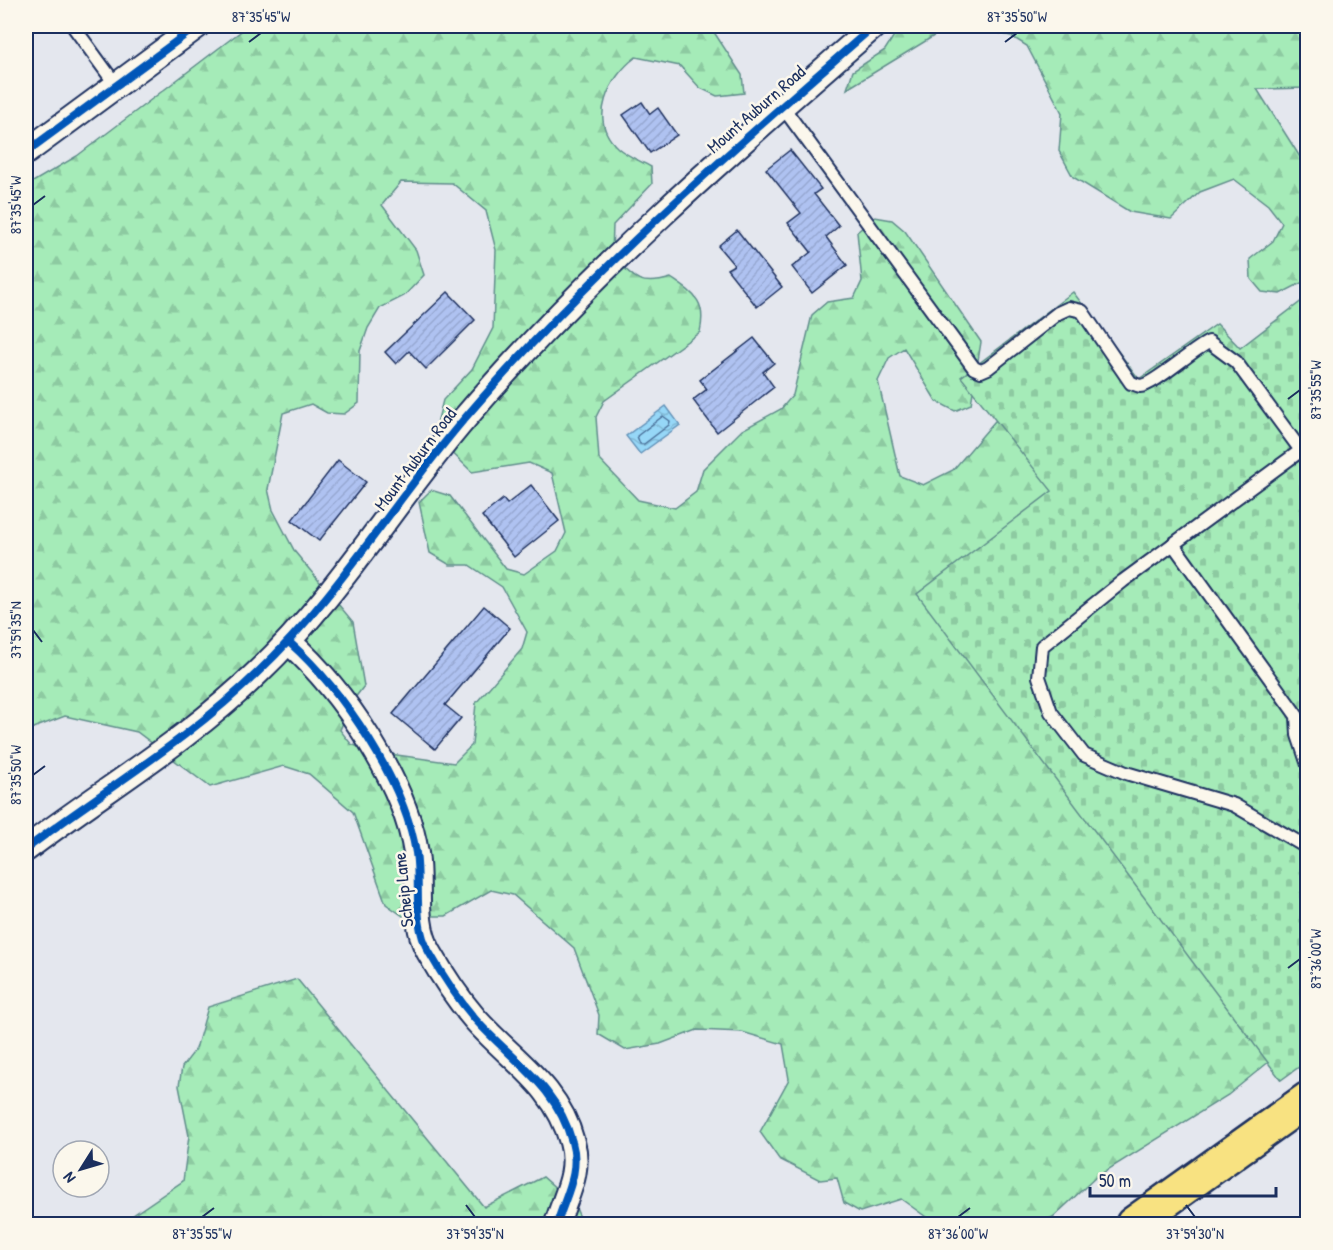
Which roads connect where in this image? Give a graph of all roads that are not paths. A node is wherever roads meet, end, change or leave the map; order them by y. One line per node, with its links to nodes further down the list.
1 (73, 26): 4 (lane)
2 (197, 26): 4 (street)
3 (874, 26): 5 (street, Mount Auburn Road)
4 (116, 85): 6 (street)
5 (782, 106): 7 (lane); 9 (street, Mount Auburn Road)
6 (26, 152)
7 (1305, 452): 8 (lane)
8 (1173, 544): 11 (lane); 13 (lane)
9 (289, 642): 14 (street, Mount Auburn Road); 16 (street, Scheip Lane)
10 (1308, 715): 11 (lane)
11 (1297, 723): 12 (lane)
12 (1308, 765)
13 (1308, 848)
14 (26, 849)
15 (1308, 1098): 17 (main road)
16 (557, 1224)
17 (1133, 1224)

